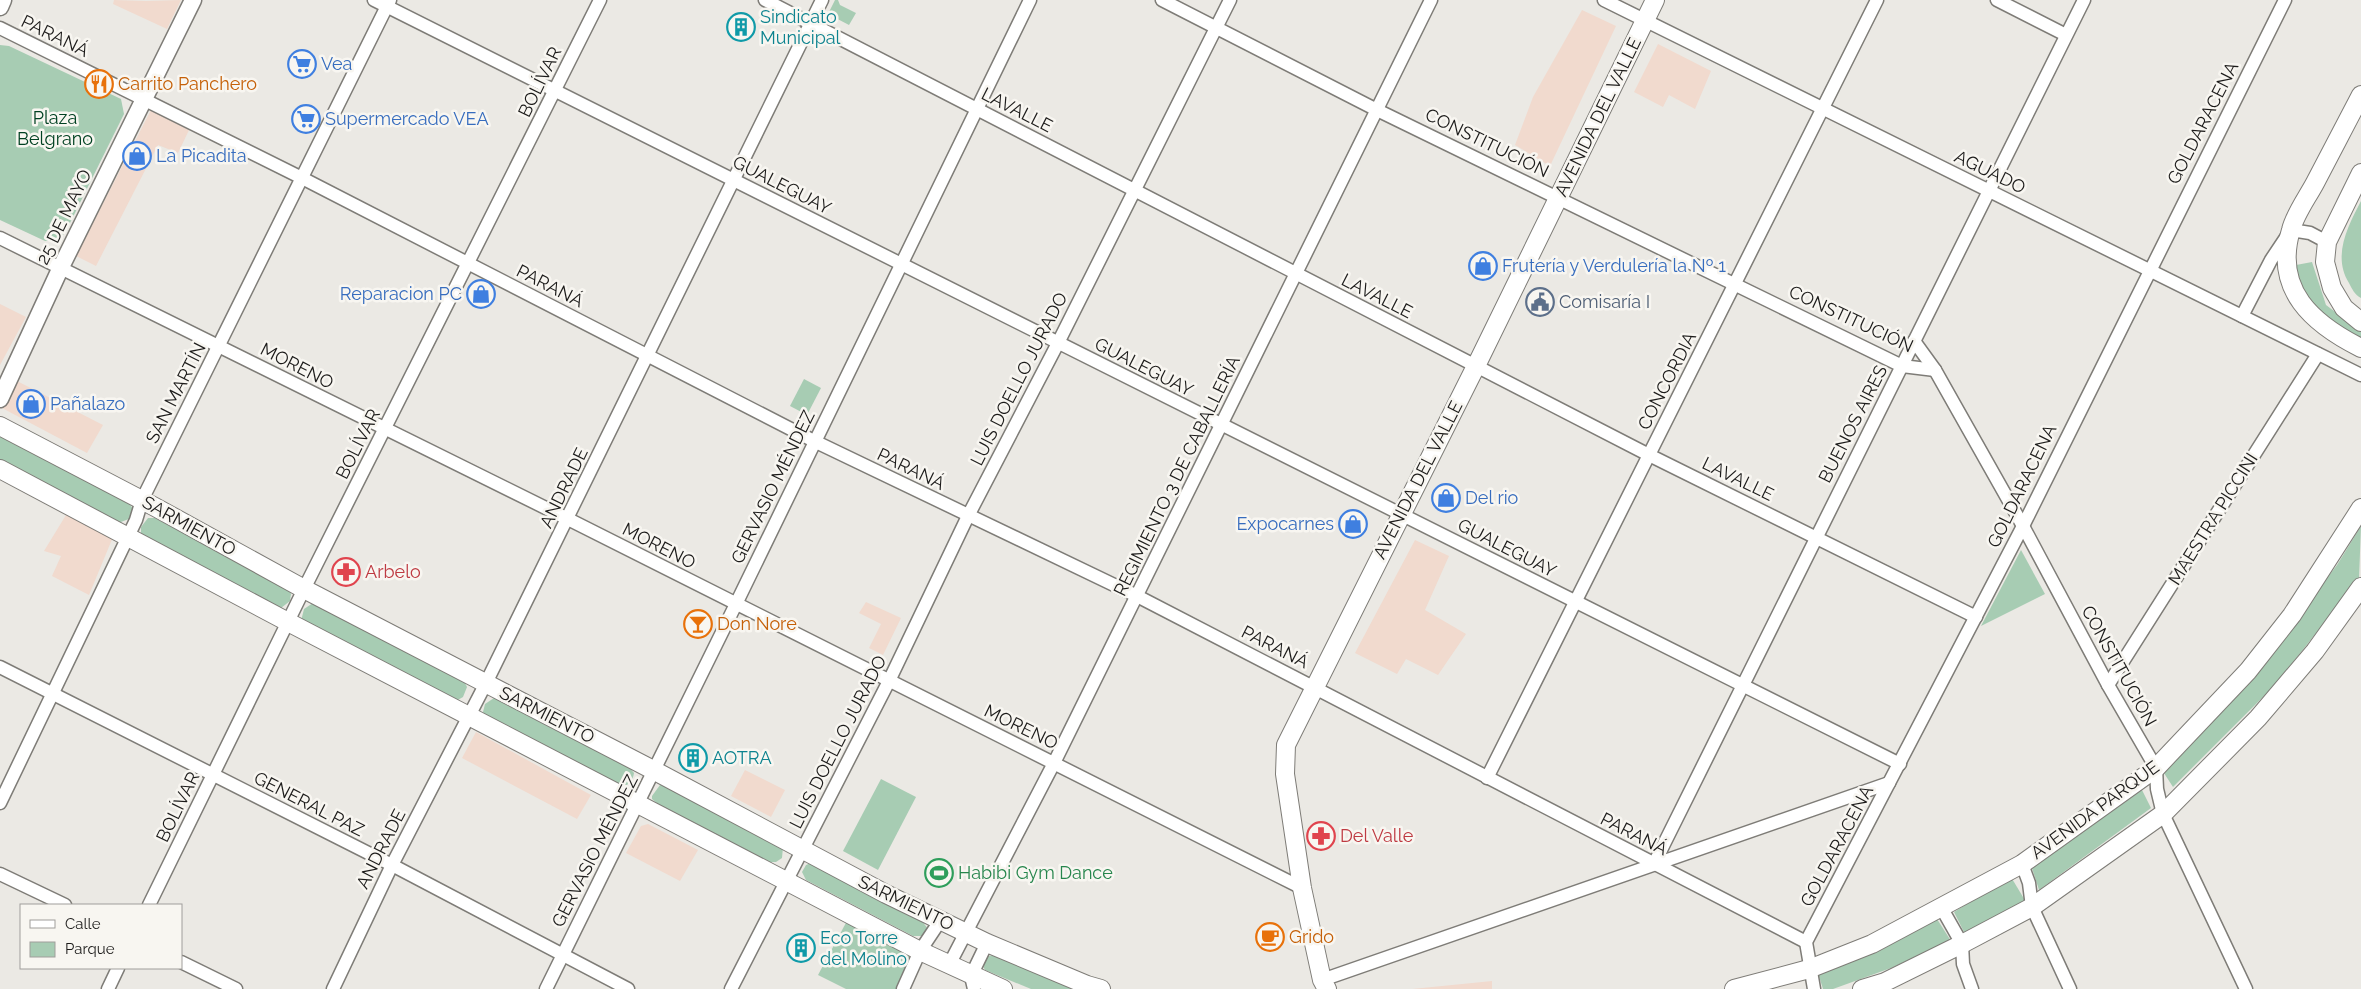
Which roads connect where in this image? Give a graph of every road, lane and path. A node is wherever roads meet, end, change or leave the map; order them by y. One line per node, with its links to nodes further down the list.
1 (3, 0): 18 (street)
2 (193, 0): 26 (street, 25 DE MAYO)
3 (374, 0): 17 (street, GUALEGUAY)
4 (600, 0): 24 (street, BOLÍVAR)
5 (766, 0): 20 (street, LAVALLE)
6 (822, 0): 20 (street, ANDRADE)
7 (1030, 0): 27 (street, GERVASIO MÉNDEZ)
8 (1162, 0): 22 (street, CONSTITUCIÓN)
9 (1230, 0): 22 (street, LUIS DOELLO JURADO)
10 (1431, 0): 29 (street, REGIMIENTO 3 DE CABALLERÍA)
11 (1604, 0): 19 (street, AGUADO)
12 (1655, 0): 19 (main road, AVENIDA DEL VALLE)
13 (1878, 0): 28 (street, CONCORDIA)
14 (1997, 0): 23 (street)
15 (2084, 0): 23 (street, BUENOS AIRES)
16 (2285, 0): 42 (street, GOLDARACENA)
17 (388, 3): 24 (street, GUALEGUAY); 31 (street, SAN MARTÍN)
18 (0, 7)
19 (1645, 20): 28 (street, AGUADO); 35 (main road, AVENIDA DEL VALLE)
20 (810, 23): 27 (street, LAVALLE); 32 (street, ANDRADE)
21 (0, 28): 26 (street, PARANÁ)
22 (1216, 28): 29 (street, CONSTITUCIÓN); 33 (street, LUIS DOELLO JURADO)
23 (2066, 35): 34 (street, BUENOS AIRES)
24 (555, 91): 32 (street, GUALEGUAY); 39 (street, BOLÍVAR)
25 (2361, 95): 36 (main road)
26 (144, 99): 31 (street, PARANÁ); 41 (street, 25 DE MAYO)
27 (977, 109): 33 (street, LAVALLE); 40 (street, GERVASIO MÉNDEZ)
28 (1823, 109): 34 (street, AGUADO); 44 (street, CONCORDIA)
29 (1377, 110): 35 (street, CONSTITUCIÓN); 43 (street, REGIMIENTO 3 DE CABALLERÍA)
30 (2361, 173): 38 (main road)
31 (302, 178): 39 (street, PARANÁ); 49 (street, SAN MARTÍN)
32 (733, 180): 40 (street, GUALEGUAY); 52 (street, ANDRADE)
33 (1135, 190): 43 (street, LAVALLE); 48 (street, LUIS DOELLO JURADO)
34 (1989, 191): 42 (street, AGUADO); 47 (street, BUENOS AIRES)
35 (1558, 197): 44 (street, CONSTITUCIÓN); 53 (main road, AVENIDA DEL VALLE)
36 (2291, 230): 38 (street); 45 (street); 50 (main road)
37 (0, 238): 41 (street, MORENO)
38 (2327, 242): 46 (main road)
39 (468, 264): 52 (street, PARANÁ); 60 (street, BOLÍVAR)
40 (901, 264): 48 (street, GUALEGUAY); 61 (street, GERVASIO MÉNDEZ)
41 (61, 268): 49 (street, MORENO); 57 (street, 25 DE MAYO)
42 (2149, 270): 45 (street, AGUADO); 69 (street, GOLDARACENA)
43 (1296, 274): 53 (street, LAVALLE); 58 (street, REGIMIENTO 3 DE CABALLERÍA)
44 (1735, 284): 54 (street, CONSTITUCIÓN); 62 (street, CONCORDIA)
45 (2242, 316): 51 (street, AGUADO)
46 (2361, 322)
47 (1914, 341): 54 (street, BUENOS AIRES); 55 (street, CONSTITUCIÓN)
48 (1058, 343): 58 (street, GUALEGUAY); 67 (street, LUIS DOELLO JURADO)
49 (219, 347): 60 (street, MORENO); 64 (street, SAN MARTÍN)
50 (2361, 348)
51 (2318, 354): 56 (street, AGUADO); 82 (street, MAESTRA PICCINI)
52 (648, 356): 61 (street, PARANÁ); 68 (street, ANDRADE)
53 (1476, 366): 62 (street, LAVALLE); 66 (main road, AVENIDA DEL VALLE)
54 (1902, 366): 55 (street, CONSTITUCIÓN); 71 (street, BUENOS AIRES)
55 (1935, 370): 69 (street, CONSTITUCIÓN)
56 (2361, 375)
57 (0, 399)
58 (1221, 425): 66 (street, GUALEGUAY); 74 (street, REGIMIENTO 3 DE CABALLERÍA)
59 (0, 426): 64 (main road, SARMIENTO)
60 (385, 430): 68 (street, MORENO); 73 (street, BOLÍVAR)
61 (814, 441): 67 (street, PARANÁ); 76 (street, GERVASIO MÉNDEZ)
62 (1649, 455): 71 (street, LAVALLE); 75 (street, CONCORDIA)
63 (0, 469): 70 (main road, SARMIENTO)
64 (142, 500): 70 (street, SAN MARTÍN); 73 (main road, SARMIENTO)
65 (2361, 508): 89 (main road, AVENIDA PARQUE)
66 (1401, 515): 75 (street, GUALEGUAY); 84 (main road, AVENIDA DEL VALLE)
67 (968, 516): 74 (street, PARANÁ); 80 (street, LUIS DOELLO JURADO)
68 (568, 519): 76 (street, MORENO); 81 (street, ANDRADE)
69 (2023, 526): 77 (street, GOLDARACENA); 82 (street, CONSTITUCIÓN)
70 (128, 537): 78 (main road, SARMIENTO); 85 (street, SAN MARTÍN)
71 (1816, 537): 77 (street, LAVALLE); 83 (street, BUENOS AIRES)
72 (2361, 587): 96 (main road)
73 (304, 589): 78 (street, BOLÍVAR); 81 (main road, SARMIENTO)
74 (1136, 596): 84 (street, PARANÁ); 87 (street, REGIMIENTO 3 DE CABALLERÍA)
75 (1575, 602): 83 (street, GUALEGUAY); 92 (street, CONCORDIA)
76 (736, 604): 80 (street, MORENO); 90 (street, GERVASIO MÉNDEZ)
77 (1976, 617): 88 (street, GOLDARACENA)
78 (288, 622): 86 (main road, SARMIENTO); 91 (street, BOLÍVAR)
79 (0, 667): 85 (street, GENERAL PAZ)
80 (889, 681): 87 (street, MORENO); 97 (street, LUIS DOELLO JURADO)
81 (486, 683): 86 (street, ANDRADE); 90 (main road, SARMIENTO)
82 (2108, 685): 89 (street, CONSTITUCIÓN)
83 (1743, 686): 88 (street, GUALEGUAY); 98 (street, BUENOS AIRES)
84 (1314, 687): 92 (street, PARANÁ); 103 (main road, AVENIDA DEL VALLE)
85 (52, 694): 91 (street, GENERAL PAZ); 94 (street, SAN MARTÍN)
86 (469, 716): 95 (main road, SARMIENTO); 100 (street, ANDRADE)
87 (1054, 763): 103 (street, MORENO); 109 (street, REGIMIENTO 3 DE CABALLERÍA)
88 (1900, 764): 93 (street, GOLDARACENA)
89 (2156, 768): 96 (street, CONSTITUCIÓN); 99 (main road, AVENIDA PARQUE)
90 (655, 770): 95 (street, GERVASIO MÉNDEZ); 97 (main road, SARMIENTO)
91 (213, 775): 100 (street, GENERAL PAZ); 105 (street, BOLÍVAR)
92 (1487, 778): 98 (street, PARANÁ)
93 (1889, 783): 98 (street); 110 (street, GOLDARACENA)
94 (0, 804)
95 (638, 804): 102 (main road, SARMIENTO); 114 (street, GERVASIO MÉNDEZ)
96 (2163, 814): 107 (main road); 135 (street, CONSTITUCIÓN)
97 (802, 850): 102 (street, LUIS DOELLO JURADO); 108 (main road, SARMIENTO)
98 (1654, 864): 110 (street, PARANÁ); 120 (street)
99 (2022, 864): 106 (main road, AVENIDA PARQUE); 107 (street)
100 (392, 865): 114 (street, GENERAL PAZ); 123 (street, ANDRADE)
101 (0, 874): 104 (street)
102 (786, 881): 113 (main road, SARMIENTO); 126 (street, LUIS DOELLO JURADO)
103 (1302, 888): 120 (main road, AVENIDA DEL VALLE)
104 (63, 904)
105 (149, 904)
106 (1941, 907): 112 (street); 118 (main road, AVENIDA PARQUE)
107 (2032, 907): 112 (main road); 134 (street)
108 (940, 921): 109 (main road, SARMIENTO); 113 (street)
109 (966, 933): 111 (main road, SARMIENTO); 116 (street, REGIMIENTO 3 DE CABALLERÍA)
110 (1806, 942): 118 (street)
111 (987, 943): 119 (street); 129 (main road, SARMIENTO)
112 (1962, 944): 132 (main road); 133 (street)
113 (920, 951): 116 (main road, SARMIENTO); 127 (street)
114 (563, 955): 124 (street, GERVASIO MÉNDEZ); 125 (street, GENERAL PAZ)
115 (182, 962): 122 (street)
116 (949, 964): 119 (main road, SARMIENTO)
117 (118, 969): 121 (street)
118 (1809, 969): 130 (main road, AVENIDA PARQUE); 131 (street)
119 (972, 982): 128 (main road, SARMIENTO)
120 (1324, 986)
121 (108, 989)
122 (236, 989)
123 (333, 989)
124 (546, 989)
125 (628, 989)
126 (731, 989)
127 (903, 989)
128 (1003, 989)
129 (1101, 989)
130 (1734, 989)
131 (1814, 989)
132 (1862, 989)
133 (1972, 989)
134 (2070, 989)
135 (2246, 989)

